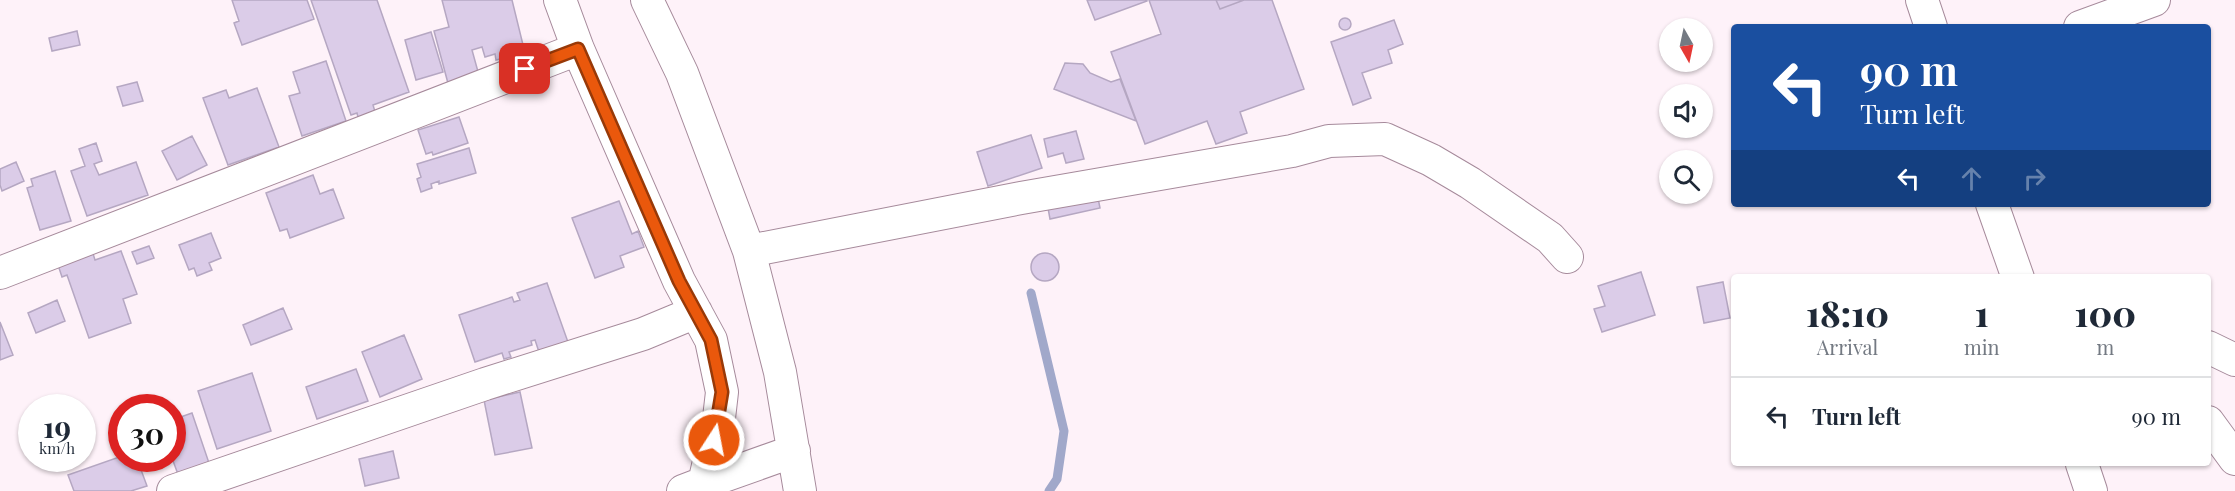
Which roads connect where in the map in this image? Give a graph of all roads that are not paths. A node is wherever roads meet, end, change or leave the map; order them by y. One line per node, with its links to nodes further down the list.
1 (560, 0): 7 (street)
2 (647, 0): 9 (street)
3 (1922, 0): 5 (street)
4 (2154, 0): 6 (street)
5 (1930, 24)
6 (2088, 24)
7 (578, 49): 12 (street); 14 (street)
8 (1993, 207): 11 (street)
9 (749, 251): 10 (street); 18 (street)
10 (1567, 257)
11 (2015, 268): 13 (street)
12 (0, 273)
13 (2029, 274)
14 (696, 312): 21 (street); 22 (street)
15 (2211, 348): 16 (street)
16 (2235, 360)
17 (2211, 426): 19 (street)
18 (794, 451): 21 (street); 23 (street)
19 (2235, 459)
20 (2083, 466): 24 (street)
21 (694, 487)
22 (173, 491)
23 (800, 491)
24 (2091, 491)

